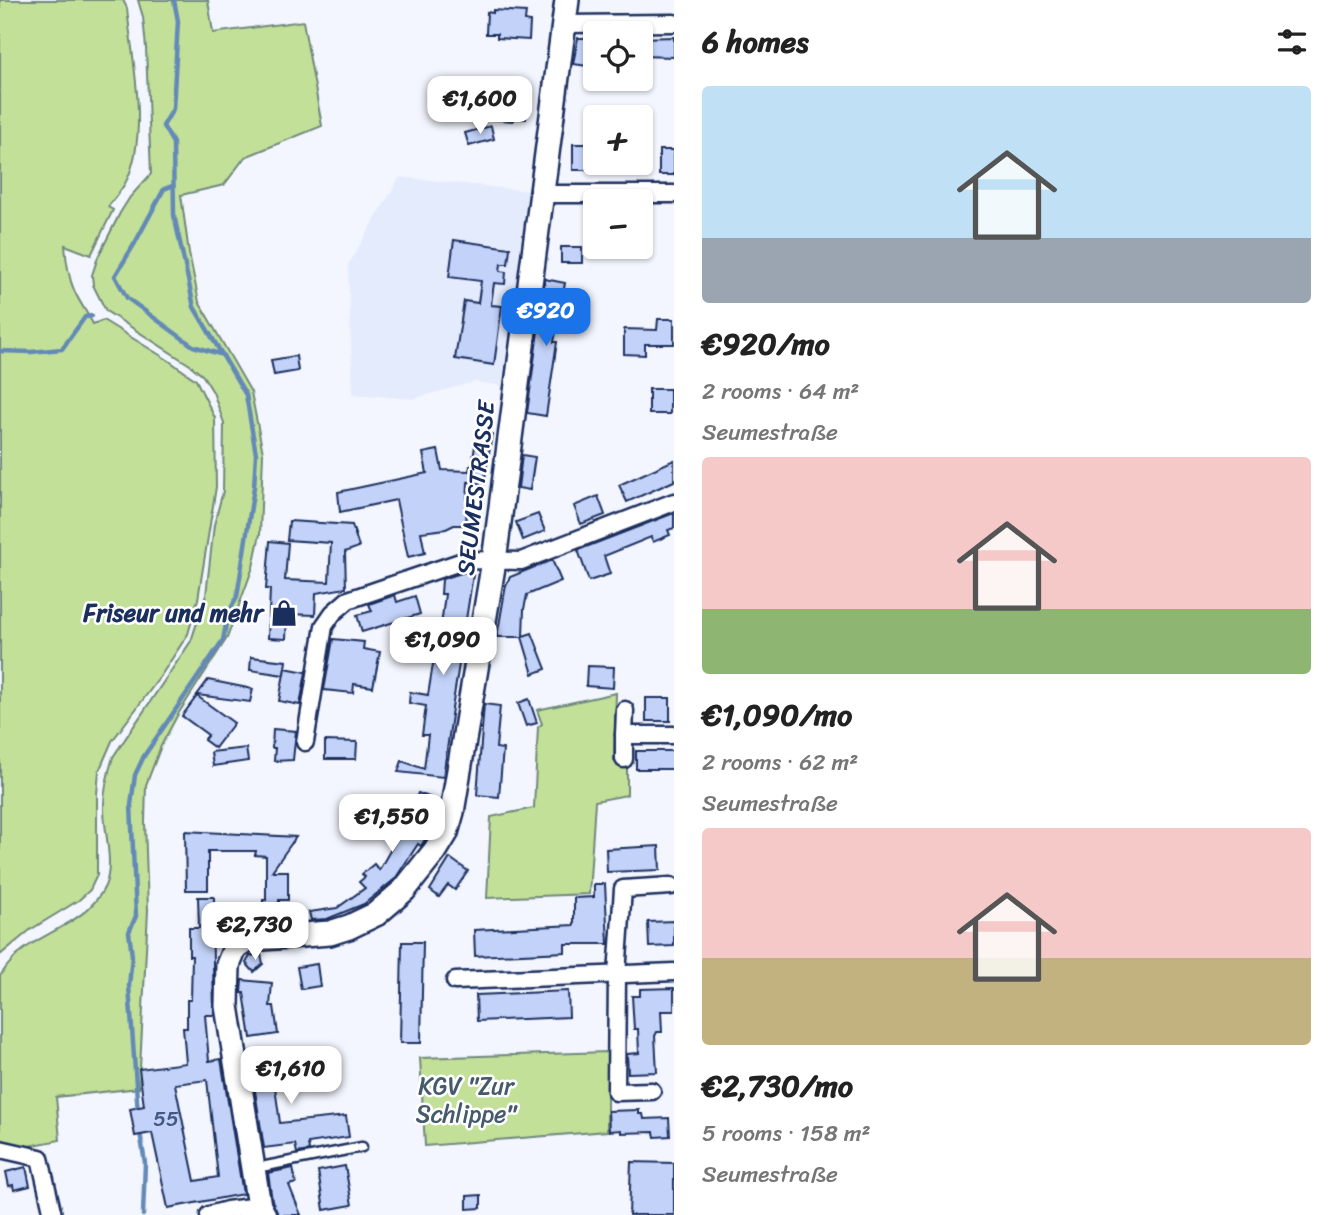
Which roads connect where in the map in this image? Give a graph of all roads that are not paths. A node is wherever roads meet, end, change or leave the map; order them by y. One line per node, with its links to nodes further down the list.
1 (567, 0): 3 (street, SEUMESTRASSE)
2 (674, 23): 3 (street)
3 (563, 24): 4 (street, SEUMESTRASSE)
4 (541, 194): 5 (street); 7 (street, SEUMESTRASSE)
5 (674, 194)
6 (674, 502): 7 (street)
7 (494, 561): 11 (street); 20 (street, SEUMESTRASSE)
8 (625, 710): 9 (street)
9 (624, 735): 10 (street); 12 (street)
10 (674, 735)
11 (305, 742)
12 (624, 759)
13 (671, 886): 15 (street)
14 (674, 972): 15 (street)
15 (617, 974): 16 (street); 17 (street)
16 (455, 981)
17 (652, 1091)
18 (362, 1147): 20 (lane)
19 (0, 1149): 22 (street)
20 (253, 1169): 21 (street, SEUMESTRASSE)
21 (261, 1210): 23 (street)
22 (53, 1215)
23 (209, 1215)

